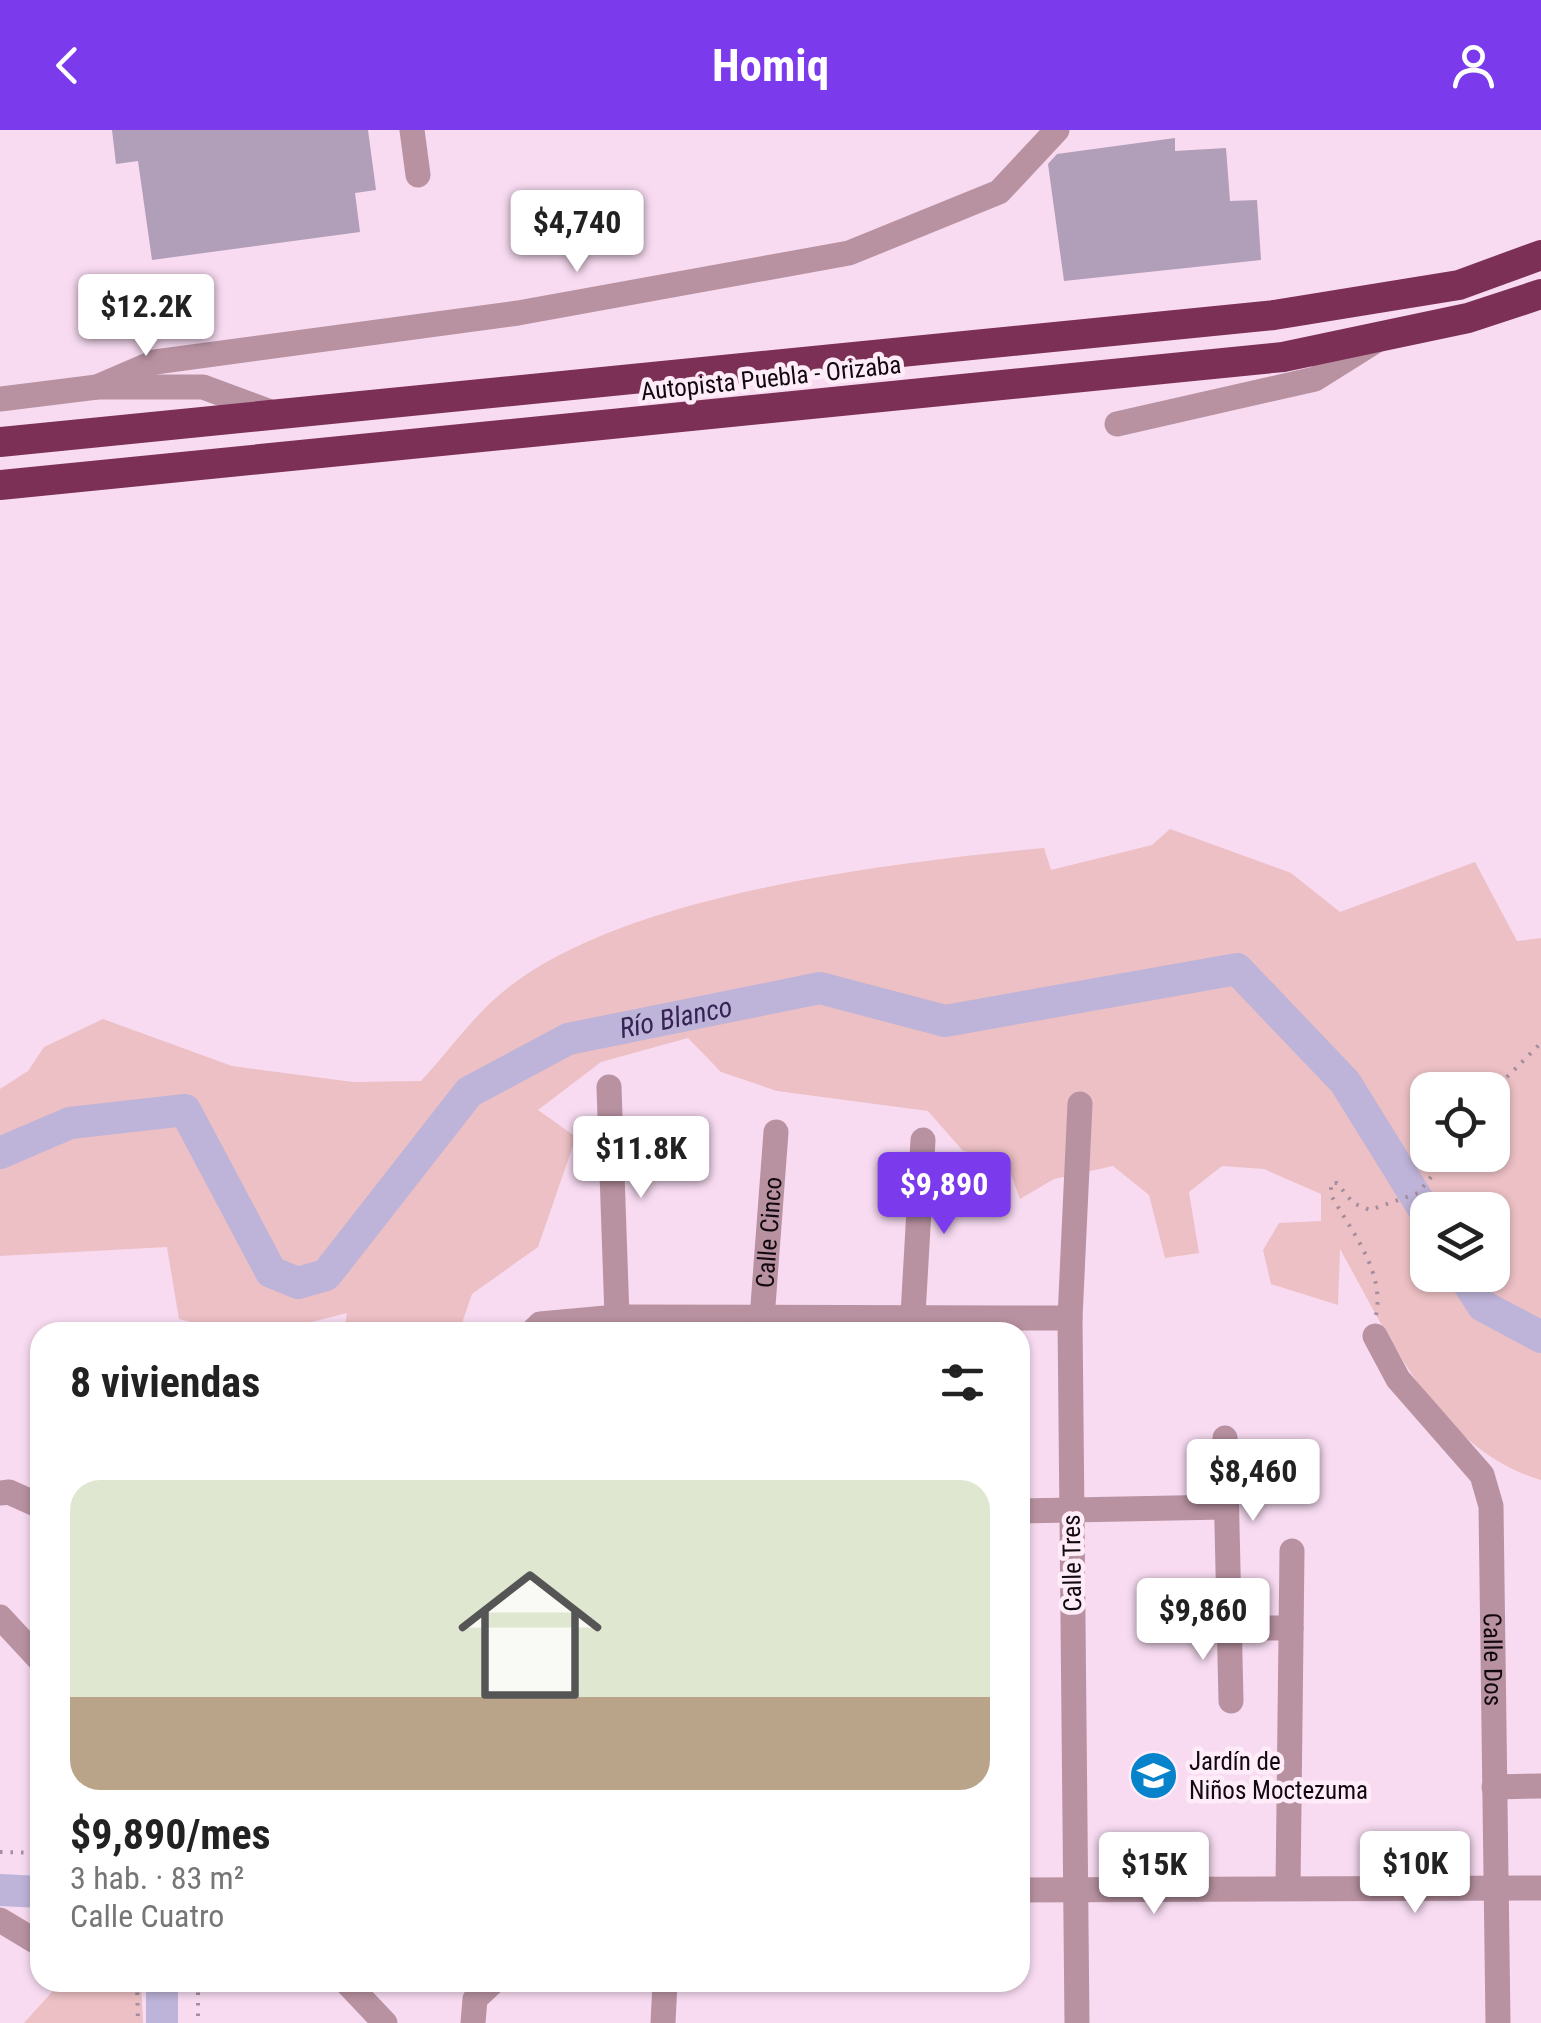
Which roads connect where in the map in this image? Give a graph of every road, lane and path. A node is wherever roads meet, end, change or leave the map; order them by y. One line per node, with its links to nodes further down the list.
1 (412, 130): 3 (street)
2 (1057, 130): 7 (street)
3 (418, 175)
4 (1541, 255): 9 (highway, Autopista Puebla - Orizaba)
5 (1541, 294): 6 (highway, Autopista Puebla - Orizaba)
6 (1382, 336): 10 (street); 12 (highway, Autopista Puebla - Orizaba)
7 (97, 387): 8 (street); 9 (street)
8 (0, 398)
9 (281, 416): 11 (highway, Autopista Puebla - Orizaba)
10 (1117, 424)
11 (0, 442)
12 (0, 485)
13 (1541, 1043): 14 (path)
14 (1510, 1074)
15 (609, 1086): 20 (street)
16 (1080, 1104): 21 (street, Calle Tres)
17 (776, 1132): 24 (street, Calle Cinco)
18 (923, 1140): 25 (street)
19 (1435, 1172): 27 (path)
20 (617, 1317): 22 (street); 23 (street)
21 (1070, 1318): 26 (street); 32 (street, Calle Tres)
22 (584, 1322)
23 (651, 1322)
24 (761, 1322)
25 (912, 1322)
26 (991, 1322)
27 (1375, 1336): 41 (street, Calle Dos)
28 (1225, 1438): 31 (street)
29 (0, 1493): 30 (street)
30 (30, 1503)
31 (1225, 1506): 32 (street); 36 (street)
32 (1071, 1509): 33 (street); 48 (street, Calle Tres)
33 (1030, 1511)
34 (1292, 1551): 37 (street)
35 (0, 1617): 38 (street)
36 (1230, 1623): 37 (street); 39 (street)
37 (1292, 1628): 44 (street)
38 (30, 1649)
39 (1232, 1701)
40 (1541, 1786): 41 (street)
41 (1494, 1787): 45 (street, Calle Dos)
42 (0, 1852): 43 (path)
43 (30, 1854)
44 (1288, 1888): 45 (street); 48 (street)
45 (1495, 1888): 46 (street); 62 (street, Calle Dos)
46 (1541, 1888)
47 (1030, 1890): 48 (street)
48 (1077, 1891): 61 (street, Calle Tres)
49 (4, 1922): 50 (street)
50 (30, 1938)
51 (137, 1992): 56 (path)
52 (198, 1992): 57 (path)
53 (362, 1992): 58 (street)
54 (482, 1992): 59 (street)
55 (664, 1992): 60 (street)
56 (138, 2023)
57 (198, 2023)
58 (384, 2023)
59 (473, 2023)
60 (664, 2023)
61 (1077, 2023)
62 (1498, 2023)

